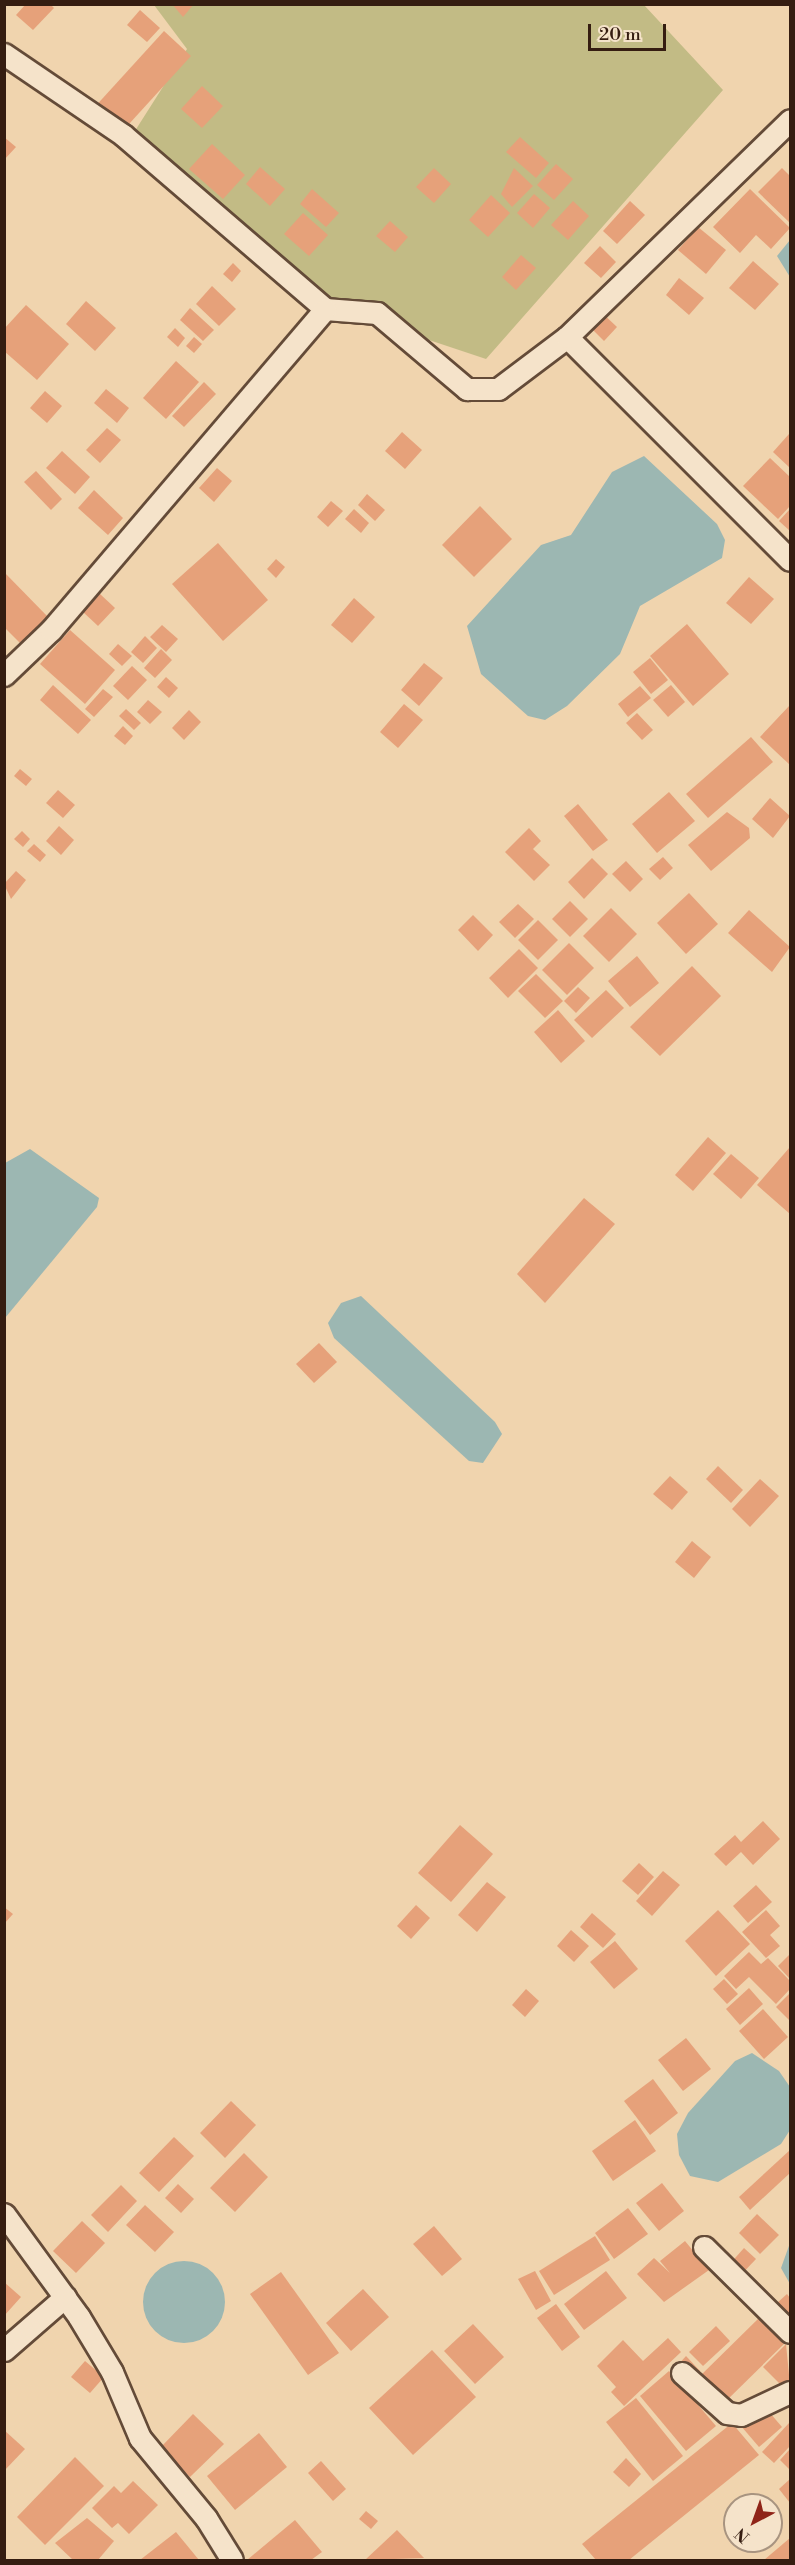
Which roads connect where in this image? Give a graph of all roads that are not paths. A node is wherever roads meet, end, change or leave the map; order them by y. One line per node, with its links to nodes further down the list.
1 (4, 54): 3 (street)
2 (790, 120): 4 (street)
3 (325, 309): 4 (street); 6 (street)
4 (567, 338): 5 (street)
5 (790, 560)
6 (4, 675)
7 (4, 2214): 9 (street)
8 (704, 2247): 10 (street)
9 (65, 2297): 11 (street); 14 (street)
10 (790, 2332)
11 (4, 2350)
12 (682, 2373): 13 (street)
13 (790, 2392)
14 (232, 2560)

